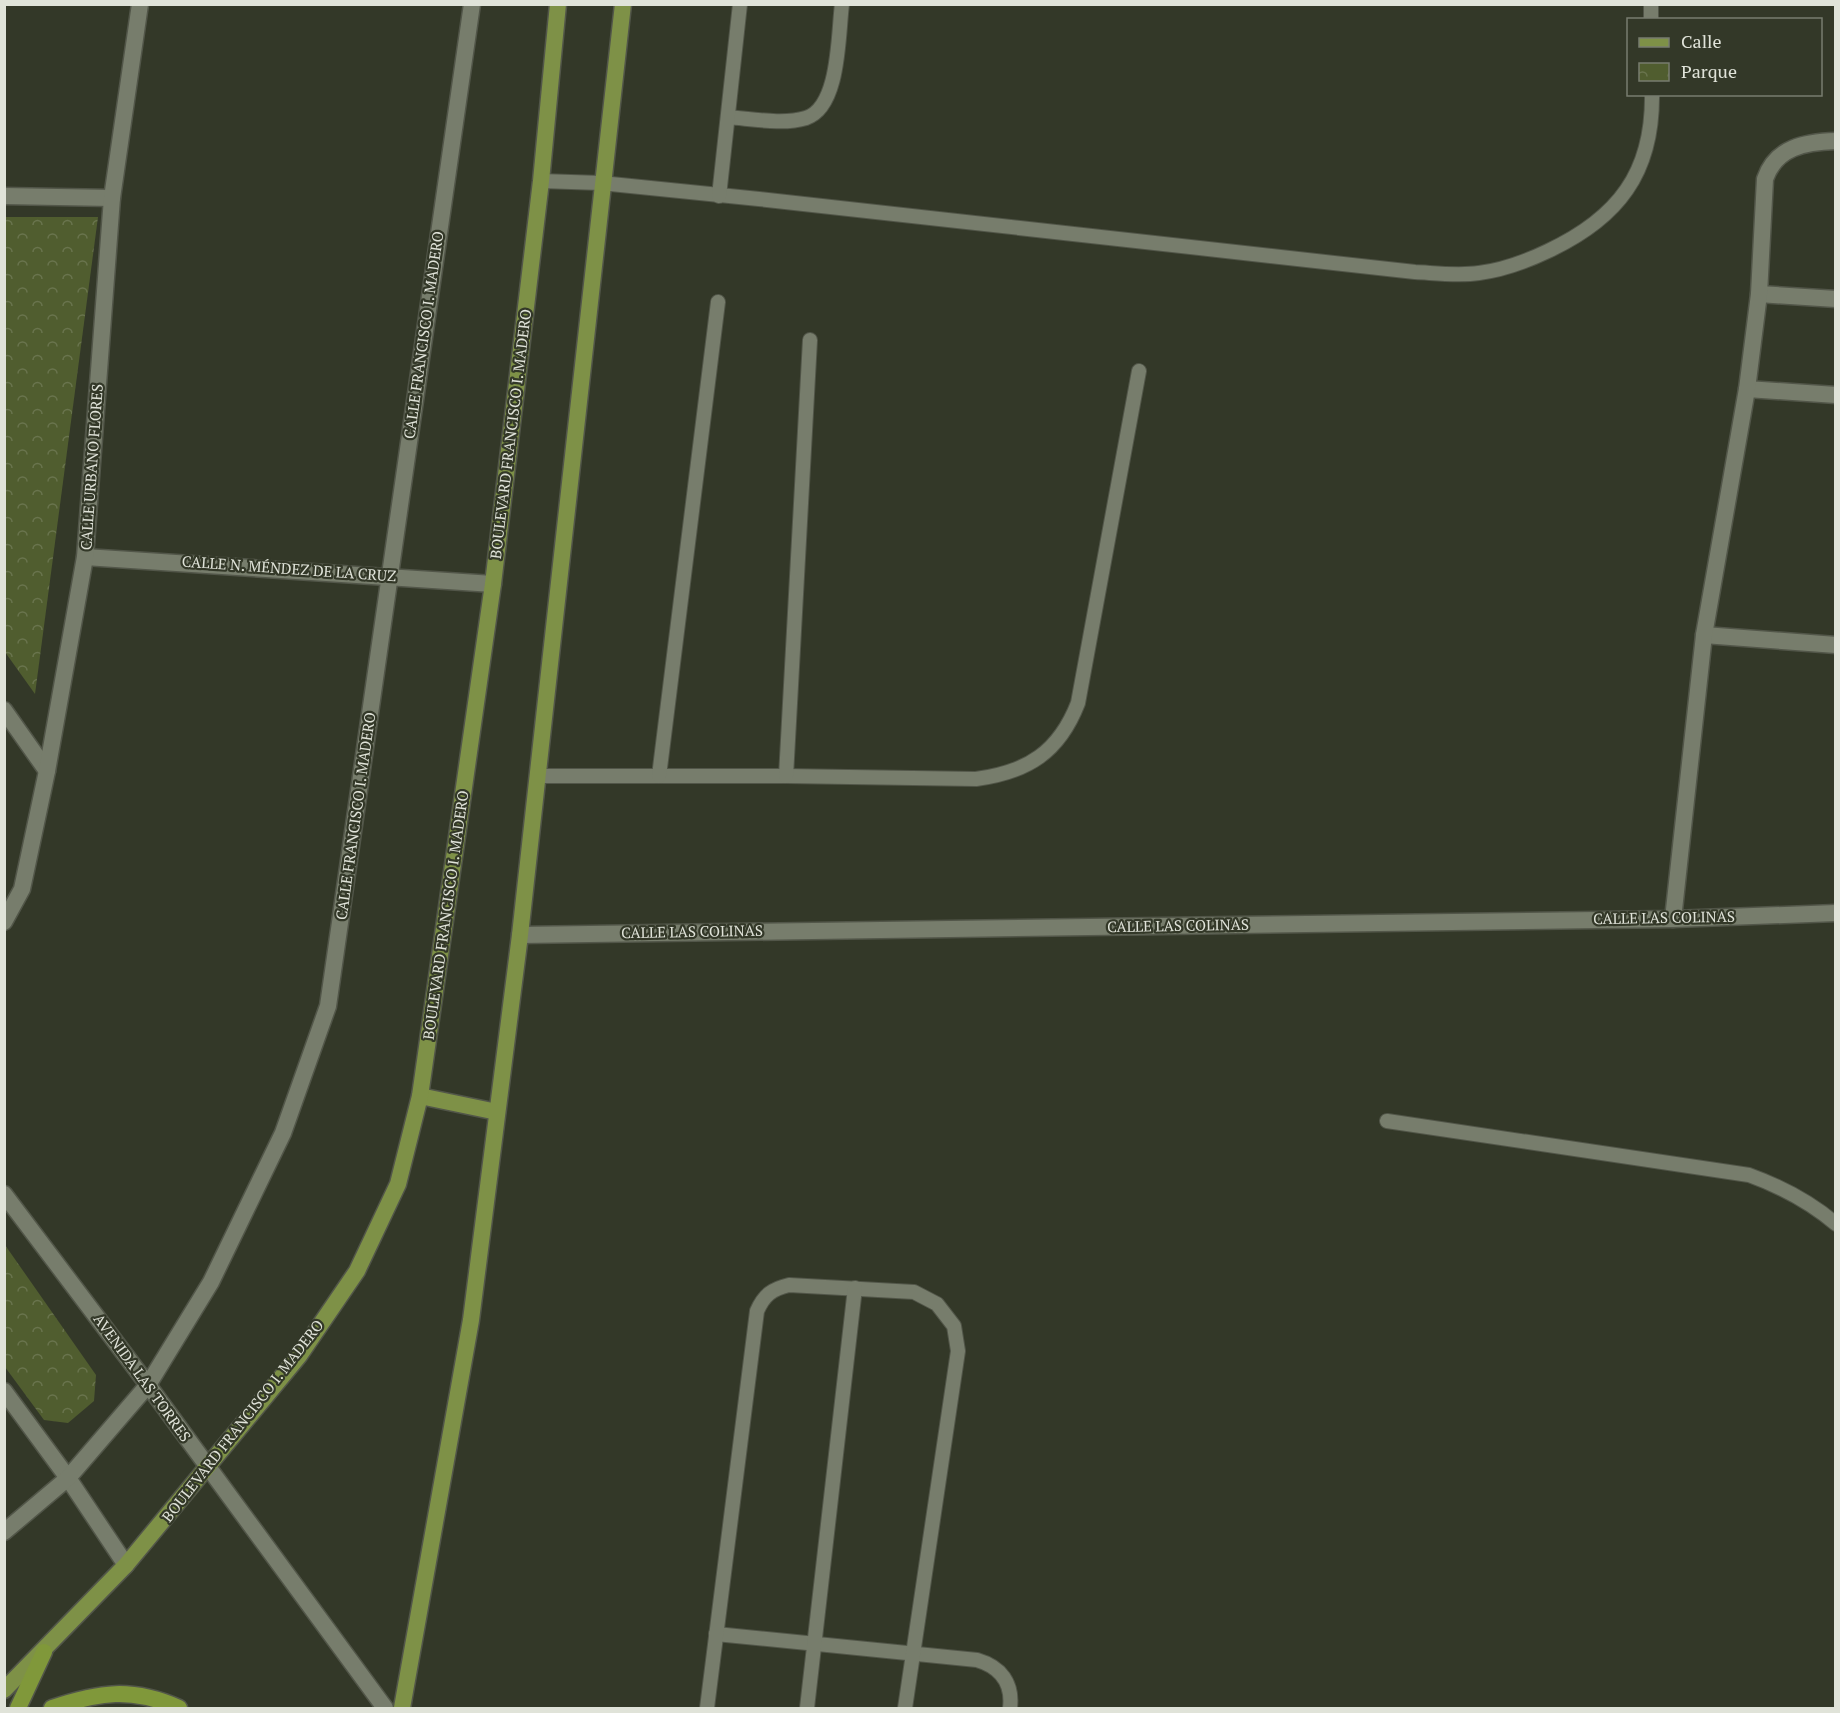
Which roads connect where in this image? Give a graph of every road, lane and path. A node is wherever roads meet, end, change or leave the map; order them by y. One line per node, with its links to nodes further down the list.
1 (140, 4): 14 (street, CALLE URBANO FLORES)
2 (472, 4): 23 (street, CALLE FRANCISCO I. MADERO)
3 (558, 4): 10 (main road, BOULEVARD FRANCISCO I. MADERO)
4 (622, 4): 11 (main road)
5 (740, 4): 8 (lane)
6 (842, 4): 8 (lane)
7 (1652, 96): 13 (lane)
8 (728, 117): 13 (lane)
9 (1836, 141): 15 (street)
10 (541, 181): 11 (lane); 24 (main road, BOULEVARD FRANCISCO I. MADERO)
11 (601, 183): 13 (lane); 31 (main road)
12 (4, 196): 14 (street)
13 (719, 196)
14 (112, 198): 22 (street, CALLE URBANO FLORES)
15 (1759, 294): 16 (street); 20 (street)
16 (1836, 300)
17 (718, 302): 29 (lane)
18 (810, 340): 30 (lane)
19 (1139, 370): 30 (lane)
20 (1747, 389): 21 (street); 25 (street)
21 (1836, 395)
22 (85, 556): 23 (street, CALLE N. MÉNDEZ DE LA CRUZ); 28 (street, CALLE URBANO FLORES)
23 (390, 576): 24 (street, CALLE N. MÉNDEZ DE LA CRUZ); 42 (street, CALLE FRANCISCO I. MADERO)
24 (493, 584): 36 (main road, BOULEVARD FRANCISCO I. MADERO)
25 (1704, 635): 26 (street); 33 (street)
26 (1836, 645)
27 (4, 710): 28 (street)
28 (47, 771): 34 (street, CALLE URBANO FLORES)
29 (659, 776): 30 (lane); 31 (lane)
30 (786, 776)
31 (538, 777): 35 (main road)
32 (1836, 913): 33 (street, CALLE LAS COLINAS)
33 (1673, 919): 35 (street, CALLE LAS COLINAS)
34 (4, 922)
35 (520, 935): 37 (main road)
36 (420, 1096): 37 (main road); 44 (main road, BOULEVARD FRANCISCO I. MADERO)
37 (497, 1112): 57 (main road)
38 (1387, 1121): 40 (lane)
39 (4, 1194): 42 (street, AVENIDA LAS TORRES)
40 (1836, 1224)
41 (855, 1288): 48 (lane); 49 (lane); 51 (lane)
42 (148, 1385): 44 (street, AVENIDA LAS TORRES); 45 (street, CALLE FRANCISCO I. MADERO)
43 (4, 1391): 45 (street)
44 (208, 1469): 47 (main road, BOULEVARD FRANCISCO I. MADERO); 56 (street, AVENIDA LAS TORRES)
45 (68, 1478): 46 (street, CALLE FRANCISCO I. MADERO); 47 (street)
46 (4, 1532)
47 (126, 1565): 50 (main road, BOULEVARD FRANCISCO I. MADERO)
48 (716, 1634): 49 (lane); 58 (lane)
49 (814, 1645): 51 (lane); 59 (lane)
50 (44, 1652): 52 (main road, BOULEVARD FRANCISCO I. MADERO); 53 (highway)
51 (911, 1654): 60 (lane); 61 (lane)
52 (4, 1690)
53 (18, 1708)
54 (52, 1708): 55 (highway)
55 (179, 1708)
56 (385, 1708)
57 (402, 1708)
58 (707, 1708)
59 (807, 1708)
60 (905, 1708)
61 (1010, 1708)

